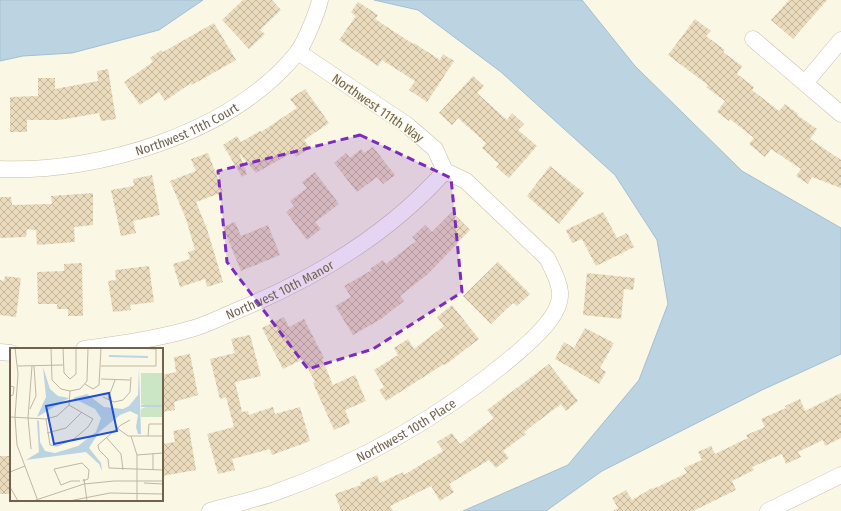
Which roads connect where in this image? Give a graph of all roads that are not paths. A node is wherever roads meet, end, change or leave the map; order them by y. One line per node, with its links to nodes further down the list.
1 (320, 0): 4 (street, Northwest 11th Court)
2 (753, 39): 5 (street)
3 (841, 40): 5 (street)
4 (298, 52): 7 (street, Northwest 11th Court); 8 (street, Northwest 111th Way)
5 (805, 83): 6 (street)
6 (841, 114)
7 (0, 169)
8 (445, 171): 9 (street, Northwest 10th Manor); 11 (street, Northwest 10th Place)
9 (92, 348)
10 (841, 475): 12 (street)
11 (210, 511)
12 (768, 511)

